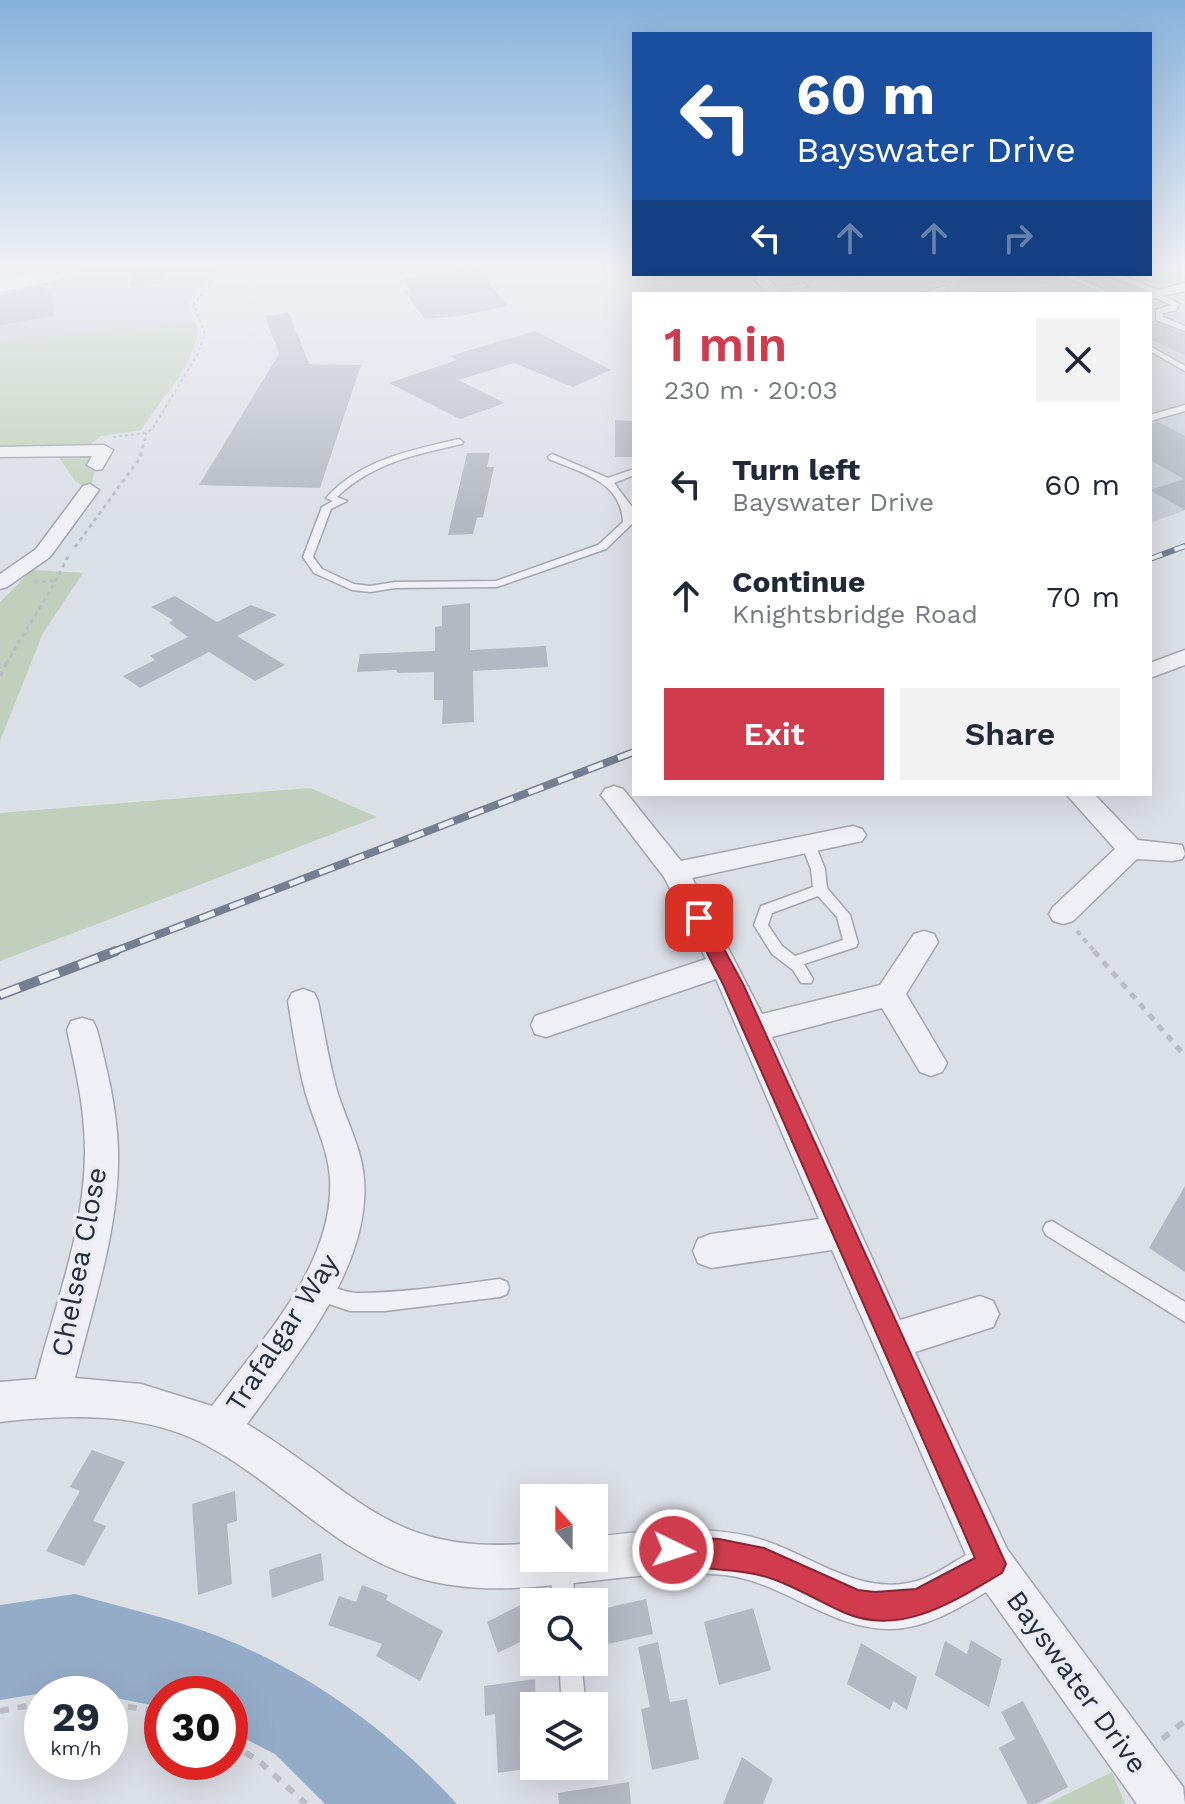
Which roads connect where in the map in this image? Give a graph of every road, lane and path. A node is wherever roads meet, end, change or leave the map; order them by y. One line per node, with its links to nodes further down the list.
1 (198, 351): 6 (path)
2 (1155, 351): 3 (lane)
3 (1185, 369)
4 (1185, 408): 5 (lane)
5 (1152, 417)
6 (146, 433): 8 (path); 18 (path)
7 (459, 442): 14 (lane)
8 (104, 451): 9 (street)
9 (0, 452)
10 (552, 457): 12 (lane)
11 (632, 473): 12 (lane)
12 (613, 480): 14 (lane)
13 (90, 490): 15 (street)
14 (630, 507)
15 (0, 583)
16 (1185, 657): 17 (street)
17 (1152, 670)
18 (0, 676)
19 (614, 795): 25 (street, Bayswater Drive)
20 (1081, 796): 23 (street)
21 (853, 835): 22 (street)
22 (808, 844): 25 (street); 26 (lane)
23 (1131, 849): 24 (street); 27 (street)
24 (1173, 852)
25 (675, 872): 30 (street, Bayswater Drive)
26 (820, 890): 29 (lane); 29 (lane)
27 (1063, 914): 37 (path)
28 (924, 942): 32 (street)
29 (792, 962): 31 (lane)
30 (723, 965): 34 (street); 35 (street, Bayswater Drive)
31 (806, 979)
32 (890, 994): 35 (street); 38 (street)
33 (303, 1001): 43 (street, Trafalgar Way)
34 (546, 1025)
35 (753, 1029): 40 (street, Bayswater Drive)
36 (82, 1030): 47 (street, Chelsea Close)
37 (1185, 1056)
38 (931, 1063)
39 (1052, 1229): 44 (lane)
40 (842, 1232): 41 (street); 46 (street, Bayswater Drive)
41 (711, 1251)
42 (500, 1288): 43 (lane)
43 (315, 1291): 49 (street, Trafalgar Way)
44 (1185, 1313)
45 (980, 1314): 46 (street)
46 (891, 1341): 50 (street, Bayswater Drive)
47 (51, 1398): 48 (street); 49 (street)
48 (0, 1402)
49 (219, 1430): 51 (street)
50 (992, 1564): 51 (street); 56 (street, Bayswater Drive)
51 (562, 1582)
52 (24, 1706): 53 (path)
53 (0, 1711)
54 (248, 1754): 55 (path)
55 (306, 1804)
56 (1166, 1804)

